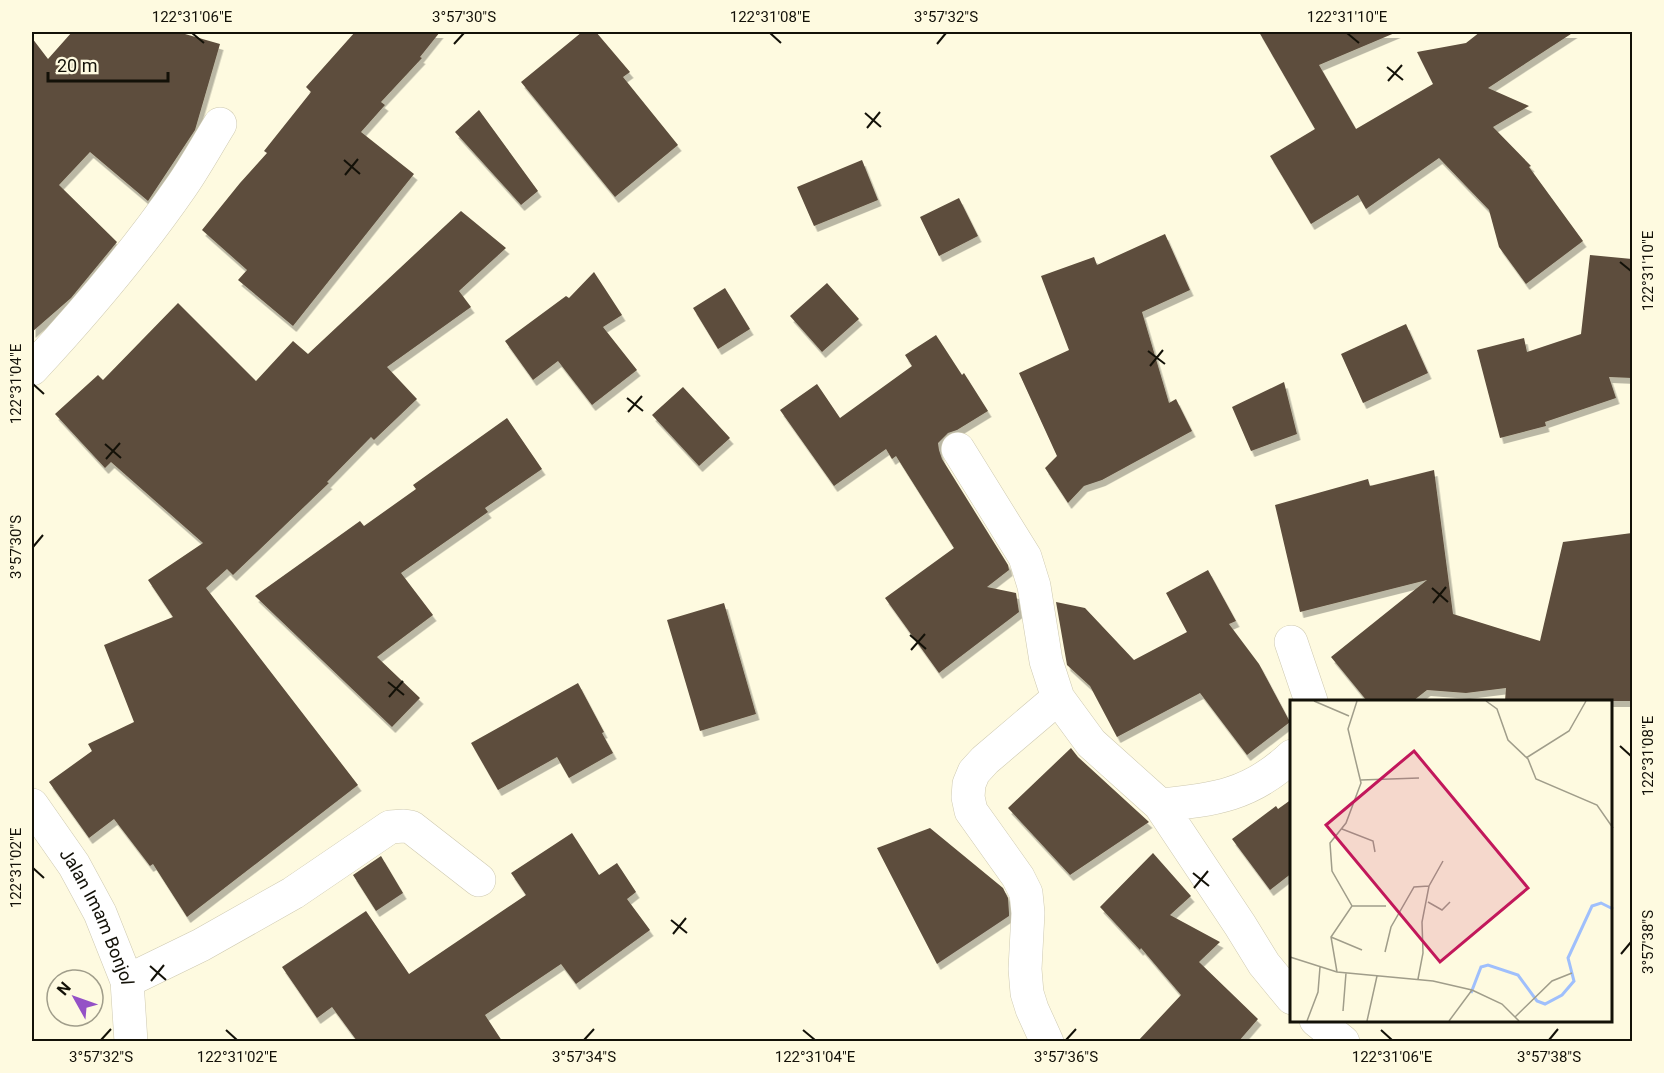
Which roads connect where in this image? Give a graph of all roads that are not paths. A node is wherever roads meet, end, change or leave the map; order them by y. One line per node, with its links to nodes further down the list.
1 (220, 124): 2 (street)
2 (32, 369)
3 (958, 449): 5 (street)
4 (1291, 642): 6 (street)
5 (1058, 698): 9 (street); 15 (street)
6 (1311, 700)
7 (1290, 758): 9 (street)
8 (32, 805): 11 (street, Jalan Imam Bonjol)
9 (1160, 805): 12 (street)
10 (479, 880): 11 (street)
11 (127, 981): 14 (street, Jalan Imam Bonjol)
12 (1290, 996)
13 (1318, 1022): 16 (street)
14 (131, 1041)
15 (1047, 1041)
16 (1342, 1041)

